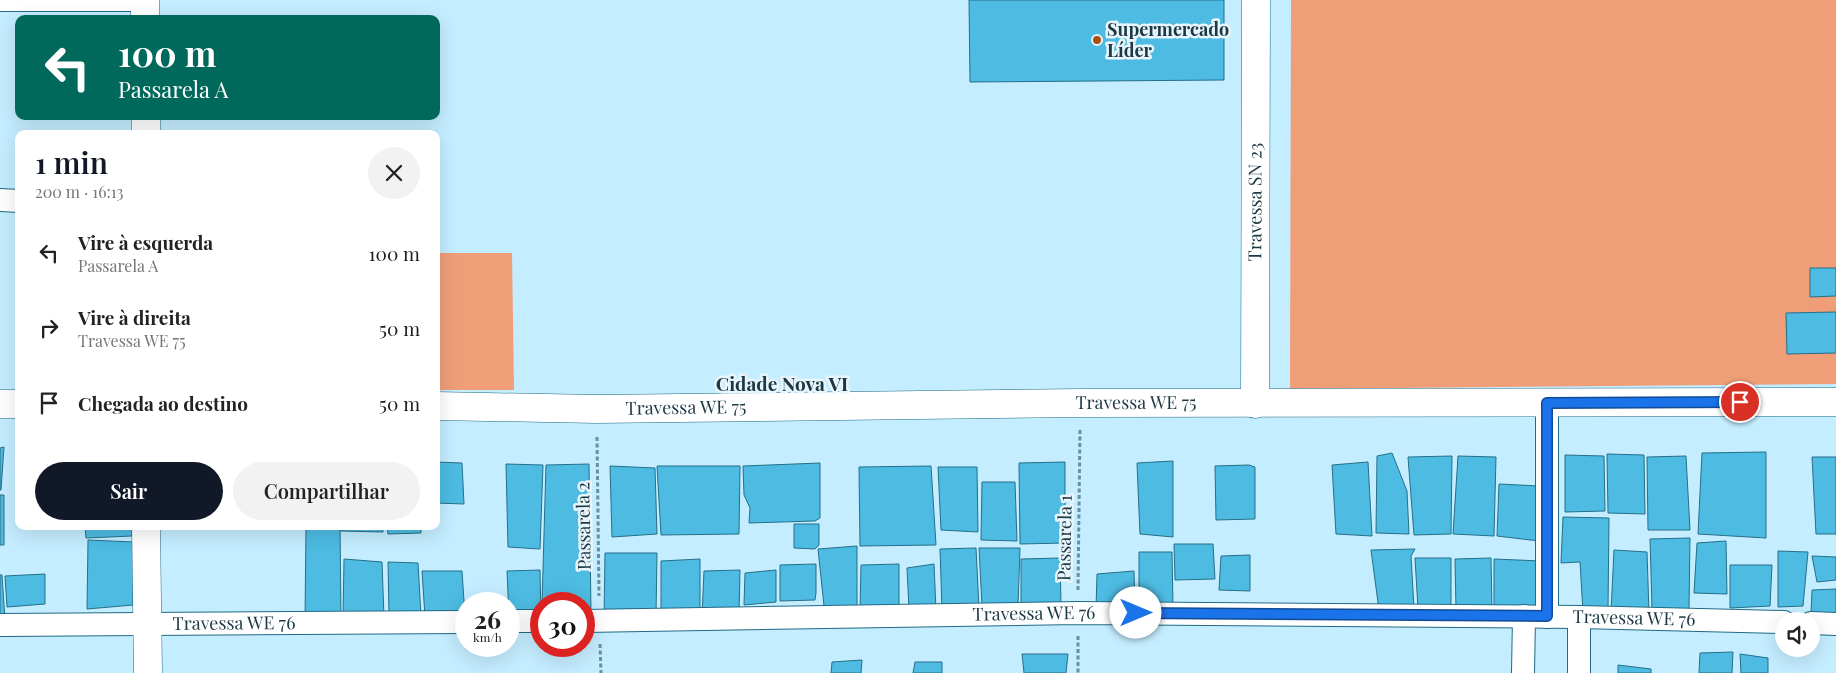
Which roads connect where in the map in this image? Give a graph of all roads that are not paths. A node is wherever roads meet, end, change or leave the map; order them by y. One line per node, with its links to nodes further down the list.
1 (0, 0): 2 (street)
2 (145, 0): 4 (street)
3 (1256, 0): 11 (street, Travessa SN 23)
4 (145, 15)
5 (0, 200): 6 (street)
6 (15, 201)
7 (1836, 402): 8 (street, Travessa WE 75)
8 (1547, 403): 11 (street, Travessa WE 75); 15 (street)
9 (0, 404): 10 (street)
10 (15, 404)
11 (1255, 404): 12 (street, Travessa WE 75)
12 (440, 406)
13 (146, 530): 21 (street)
14 (1524, 616): 15 (street, Travessa WE 76); 17 (street, Travessa WE 76); 25 (street)
15 (1547, 616): 16 (street, Travessa WE 76)
16 (1579, 616): 19 (street, Travessa WE 76); 26 (street)
17 (595, 621)
18 (455, 622): 21 (street, Travessa WE 76)
19 (1775, 622)
20 (1820, 623): 22 (street)
21 (147, 624): 23 (street, Travessa WE 76); 24 (street)
22 (1836, 624)
23 (0, 625)
24 (148, 673)
25 (1524, 673)
26 (1579, 673)

